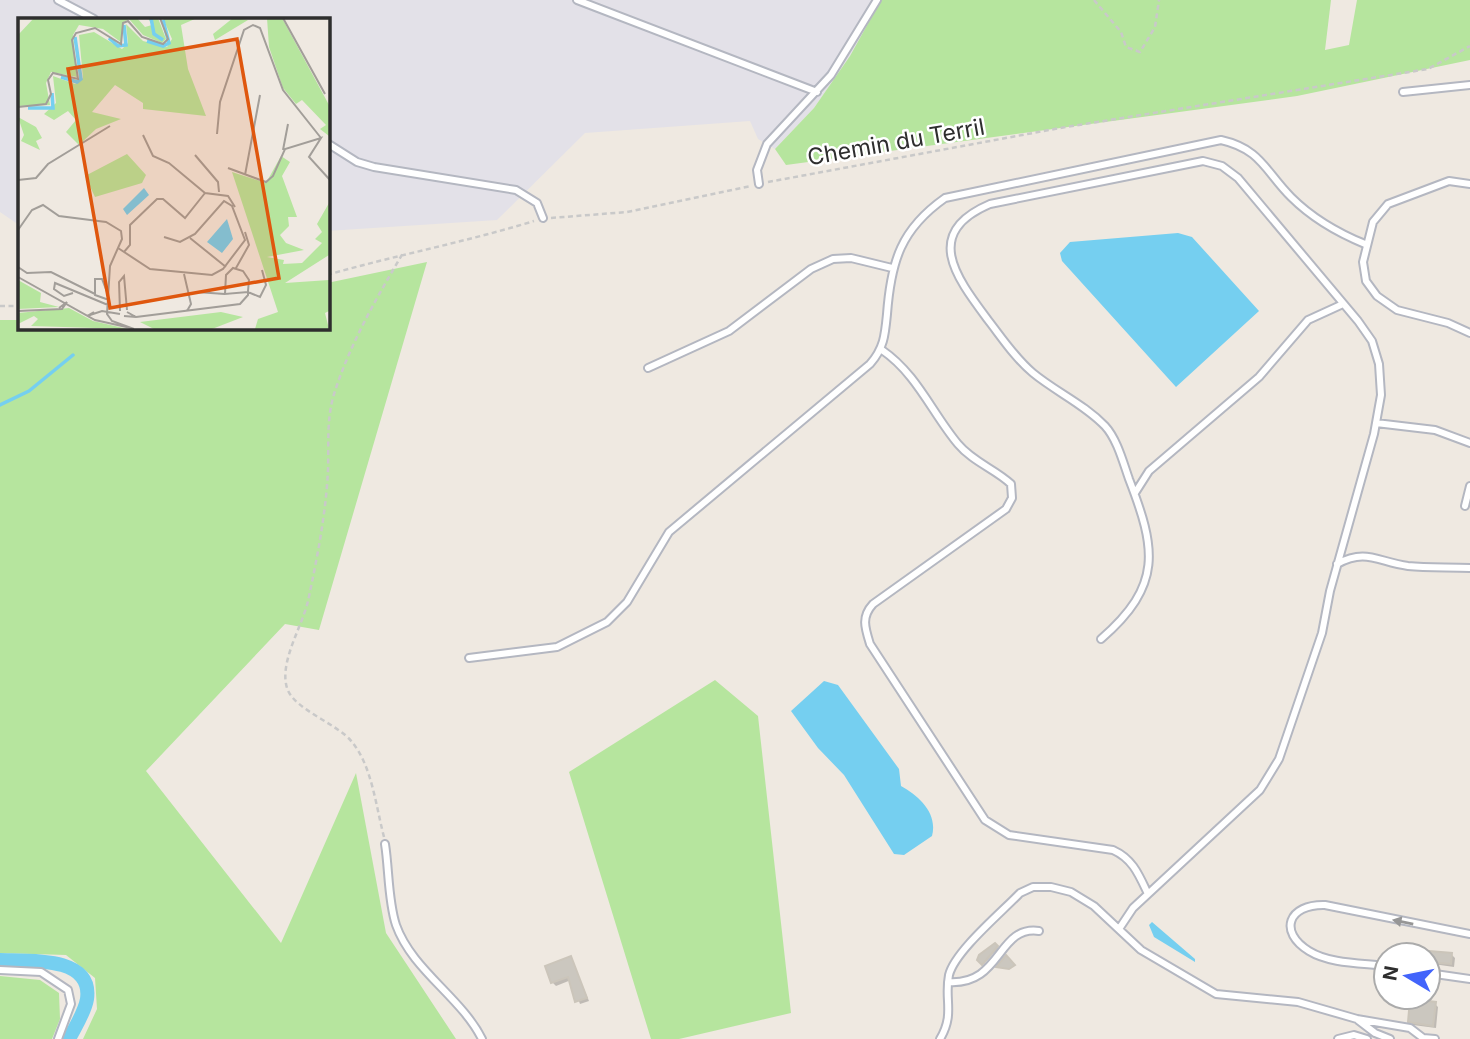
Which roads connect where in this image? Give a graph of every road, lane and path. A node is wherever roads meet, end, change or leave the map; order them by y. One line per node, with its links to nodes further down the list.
1 (58, 0): 6 (lane)
2 (577, 0): 9 (lane)
3 (877, 0): 9 (lane)
4 (1094, 0): 5 (path)
5 (1159, 0)
6 (92, 18)
7 (1470, 46): 12 (path, Chemin du Terril)
8 (1470, 85): 10 (lane)
9 (817, 92): 12 (lane)
10 (1403, 92)
11 (329, 144): 14 (lane)
12 (759, 184): 14 (path, Chemin du Terril)
13 (1470, 184): 15 (lane)
14 (543, 218): 16 (path, Chemin du Terril)
15 (1365, 244): 17 (lane); 22 (lane)
16 (403, 253): 18 (path, Chemin du Terril); 34 (path)
17 (892, 268): 23 (lane); 24 (lane)
18 (329, 274)
19 (1343, 304): 25 (lane); 28 (lane); 28 (lane)
20 (0, 306): 21 (path)
21 (18, 306)
22 (1470, 333)
23 (882, 350): 33 (lane); 35 (lane)
24 (648, 368)
25 (1376, 423): 26 (lane); 30 (lane)
26 (1470, 443)
27 (1470, 486): 29 (lane)
28 (1135, 493): 32 (lane)
29 (1465, 506)
30 (1337, 564): 31 (lane); 35 (lane)
31 (1470, 568)
32 (1101, 639)
33 (470, 658)
34 (385, 844): 49 (lane)
35 (1148, 894): 36 (lane)
36 (1119, 929): 43 (lane); 44 (lane)
37 (1039, 931): 43 (lane)
38 (1470, 934): 39 (lane, one-way to 39)
39 (1372, 964)
40 (0, 970): 48 (lane)
41 (1442, 975): 42 (lane)
42 (1470, 979)
43 (948, 982): 50 (lane)
44 (1357, 1019): 45 (lane); 46 (lane)
45 (1373, 1020): 46 (lane); 47 (lane)
46 (1372, 1037): 51 (lane); 52 (lane)
47 (1422, 1038): 53 (lane)
48 (58, 1039)
49 (482, 1039)
50 (940, 1039)
51 (1338, 1039)
52 (1390, 1039)
53 (1435, 1039)

